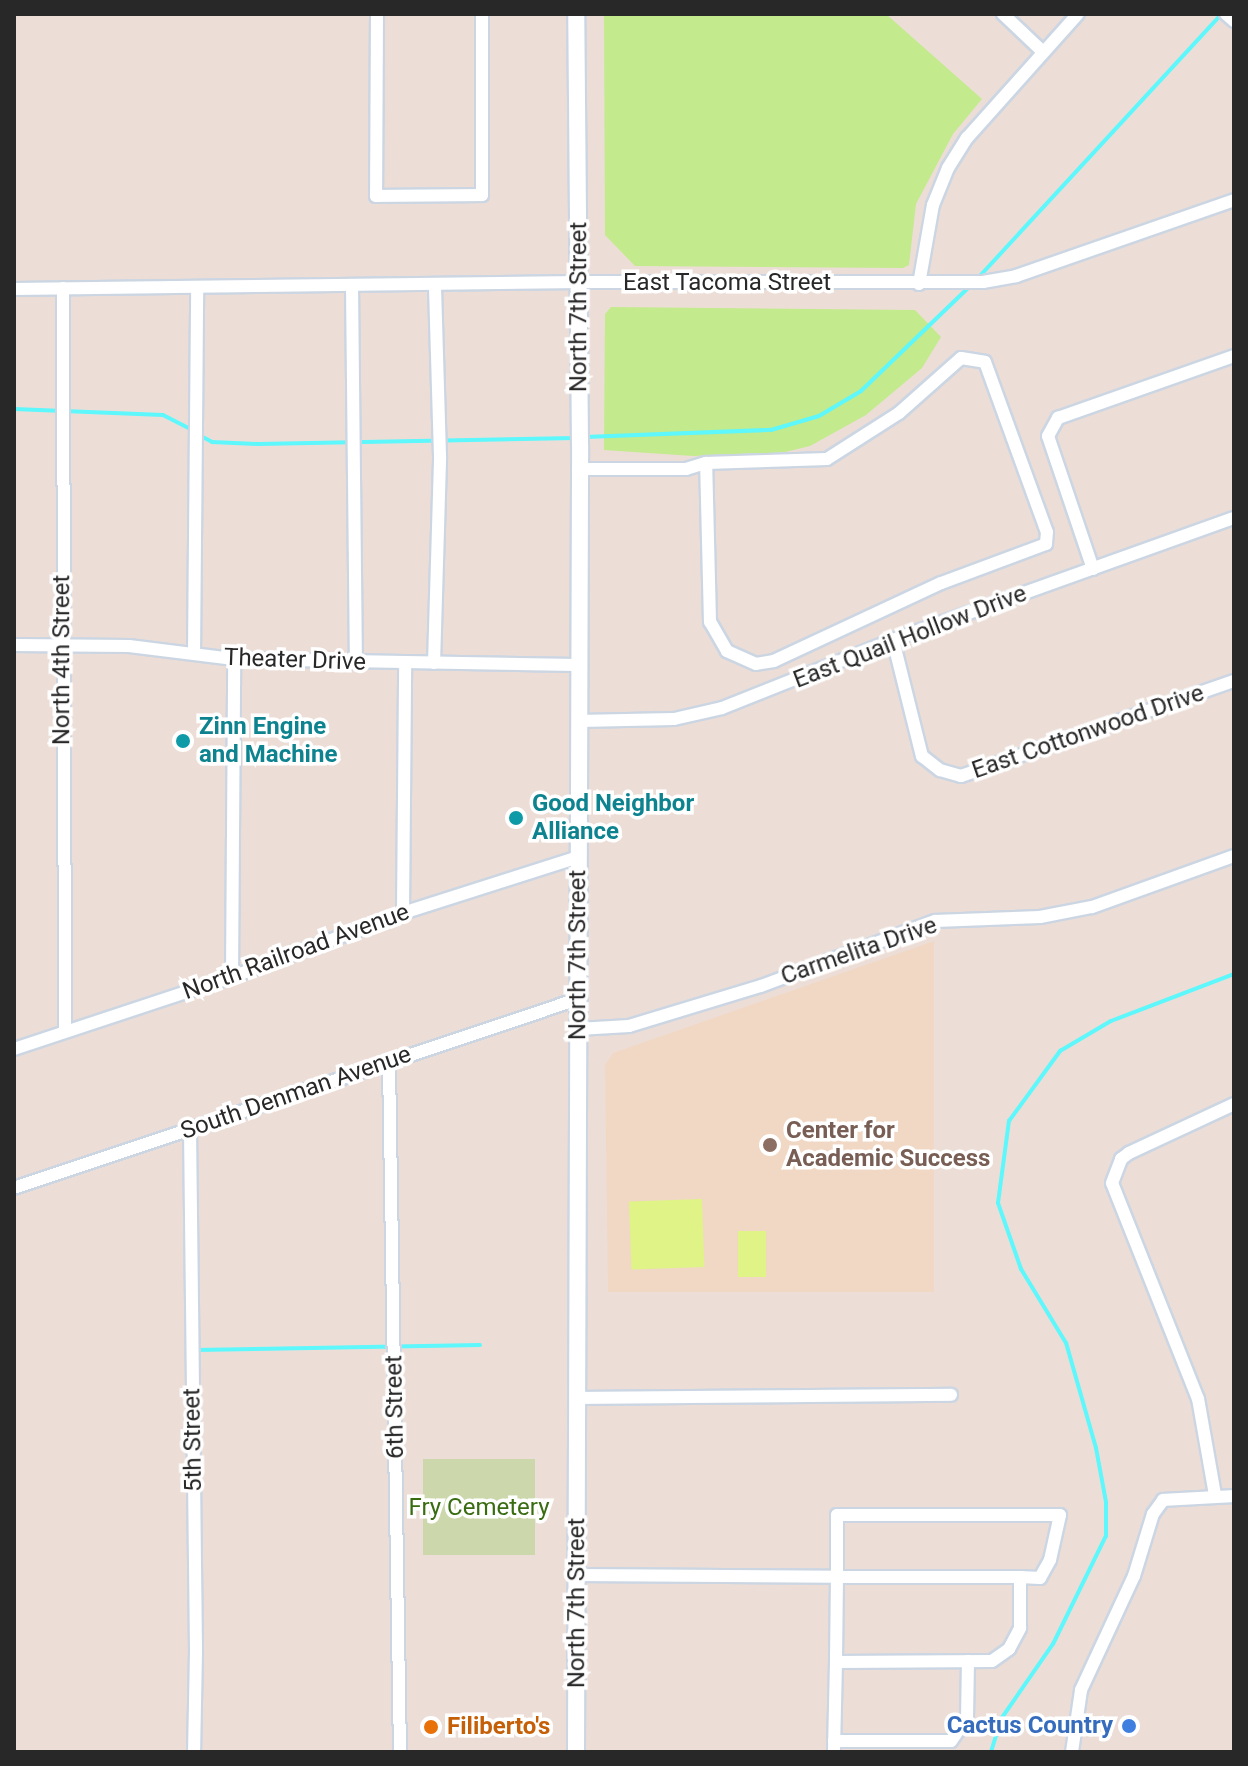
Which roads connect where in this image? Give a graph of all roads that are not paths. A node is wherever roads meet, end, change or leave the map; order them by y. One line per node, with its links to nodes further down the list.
1 (377, 14): 2 (street)
2 (482, 14)
3 (576, 14): 10 (main road, North 7th Street)
4 (1003, 14): 8 (street)
5 (1078, 14): 8 (street)
6 (1226, 14): 7 (street)
7 (1234, 21)
8 (1042, 51): 11 (street)
9 (1234, 200): 11 (street, East Tacoma Street)
10 (580, 282): 11 (street, East Tacoma Street); 12 (street, East Tacoma Street); 19 (main road, North 7th Street)
11 (919, 284)
12 (435, 285): 13 (street, East Tacoma Street); 30 (street)
13 (352, 286): 16 (street, East Tacoma Street); 28 (street)
14 (63, 288): 15 (street, East Tacoma Street); 16 (street, East Tacoma Street); 24 (street, North 4th Street)
15 (14, 289)
16 (197, 289): 26 (street)
17 (1234, 356): 21 (street)
18 (706, 463): 19 (street); 25 (street); 25 (street)
19 (580, 469): 31 (main road, North 7th Street)
20 (1234, 518): 21 (street, East Quail Hollow Drive)
21 (1093, 569): 22 (street, East Quail Hollow Drive)
22 (893, 640): 32 (street, East Quail Hollow Drive); 33 (street, East Cottonwood Drive)
23 (14, 645): 24 (street, Theater Drive)
24 (61, 645): 26 (street, Theater Drive); 41 (street, North 4th Street)
25 (796, 651): 32 (street)
26 (194, 654): 27 (street, Theater Drive)
27 (234, 659): 28 (street, Theater Drive); 38 (street)
28 (356, 663): 29 (street, Theater Drive)
29 (405, 663): 30 (street, Theater Drive); 37 (street)
30 (434, 663): 31 (street, Theater Drive)
31 (577, 665): 34 (main road, North 7th Street)
32 (804, 677): 34 (street, East Quail Hollow Drive)
33 (1234, 681)
34 (578, 721): 36 (main road, North 7th Street)
35 (1234, 856): 40 (street, Carmelita Drive)
36 (578, 857): 37 (street, North Railroad Avenue); 39 (main road, North 7th Street)
37 (403, 913): 38 (street, North Railroad Avenue)
38 (232, 977): 41 (street, North Railroad Avenue)
39 (578, 999): 40 (main road, North 7th Street); 43 (street, South Denman Avenue)
40 (578, 1029): 48 (main road, North 7th Street)
41 (65, 1031): 42 (street, North Railroad Avenue)
42 (14, 1049)
43 (389, 1062): 45 (street, South Denman Avenue); 58 (street, 6th Street)
44 (1234, 1104): 49 (street)
45 (190, 1129): 46 (street, South Denman Avenue); 57 (street, 5th Street)
46 (14, 1188)
47 (951, 1395): 48 (street)
48 (578, 1398): 51 (main road, North 7th Street)
49 (1215, 1495): 50 (street); 60 (street)
50 (1234, 1496)
51 (576, 1575): 52 (street); 59 (main road, North 7th Street)
52 (837, 1577): 53 (street); 53 (street); 55 (street)
53 (1020, 1577): 54 (street)
54 (968, 1661): 55 (street); 56 (street)
55 (836, 1662): 56 (street)
56 (834, 1746)
57 (194, 1752)
58 (400, 1752)
59 (576, 1752)
60 (1072, 1752)

